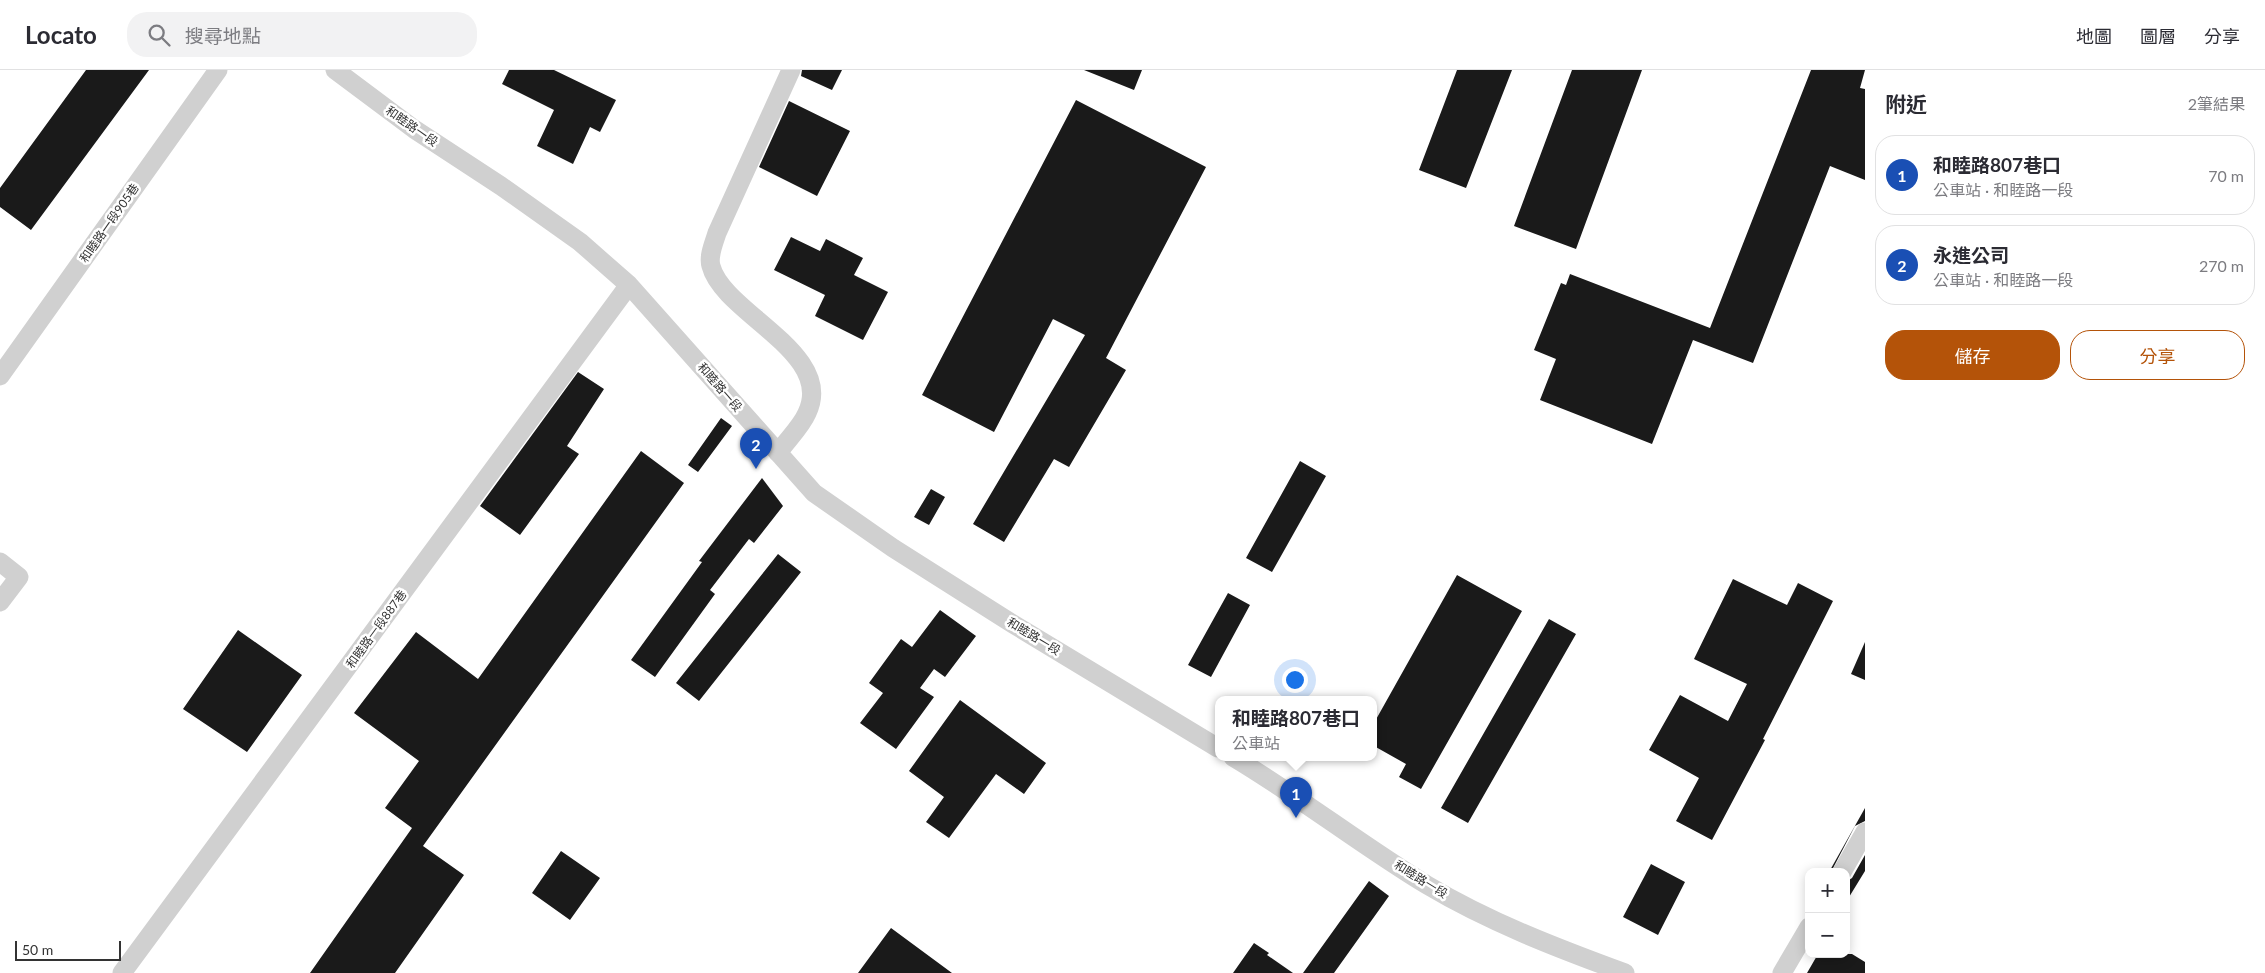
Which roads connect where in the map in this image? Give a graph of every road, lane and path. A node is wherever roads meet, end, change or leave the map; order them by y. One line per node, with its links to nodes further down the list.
1 (218, 70): 5 (street, 和睦路一段905巷)
2 (336, 70): 4 (street, 和睦路一段)
3 (791, 70): 6 (street)
4 (629, 285): 6 (street, 和睦路一段); 14 (street, 和睦路一段887巷)
5 (0, 376)
6 (778, 452): 9 (street, 和睦路一段)
7 (0, 562): 8 (street)
8 (0, 602)
9 (1215, 746)
10 (1240, 761): 15 (street, 和睦路一段)
11 (1865, 832): 12 (street)
12 (1844, 868)
13 (1805, 934): 16 (street)
14 (122, 973)
15 (1625, 973)
16 (1782, 973)

